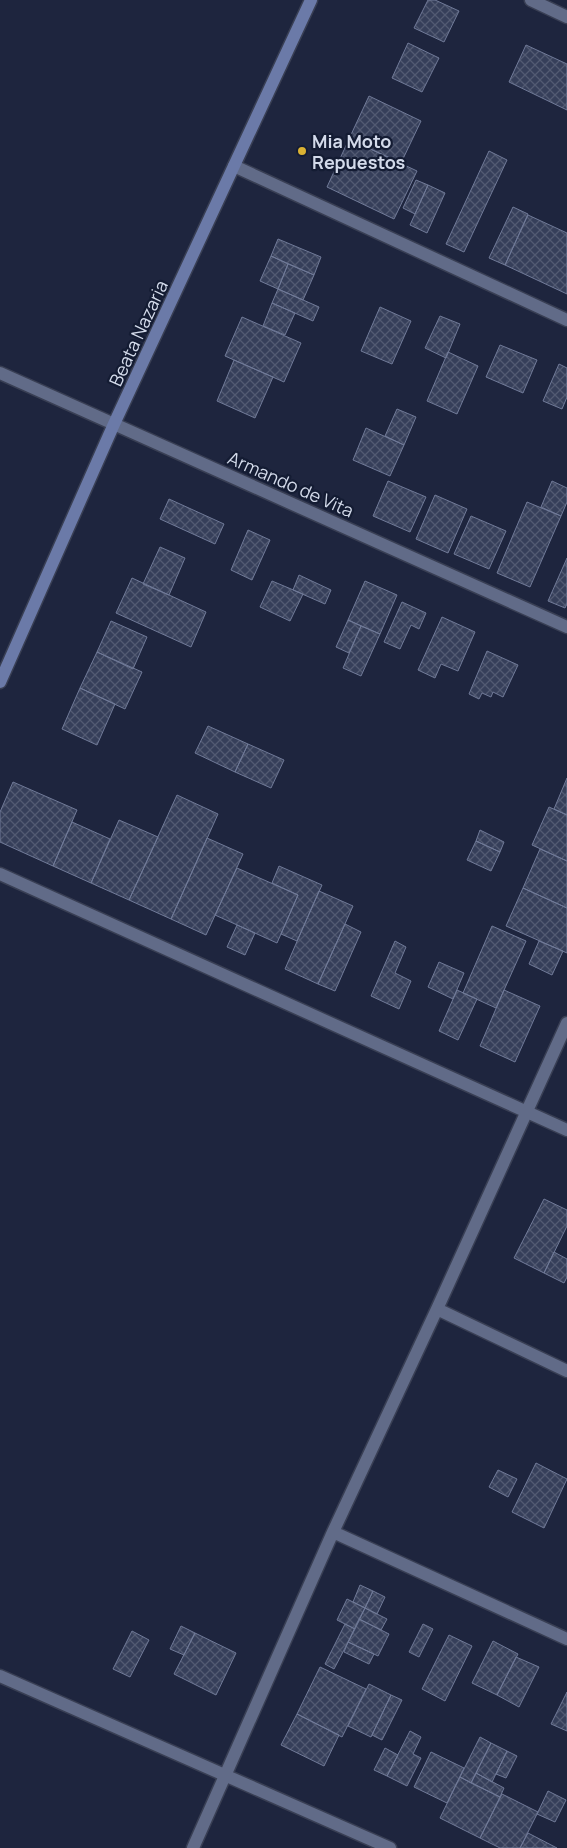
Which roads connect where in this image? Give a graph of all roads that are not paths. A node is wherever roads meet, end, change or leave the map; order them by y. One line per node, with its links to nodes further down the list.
1 (312, 0): 4 (main road, Beata Nazaria)
2 (530, 0): 3 (street)
3 (567, 17)
4 (234, 166): 5 (street); 7 (main road, Beata Nazaria)
5 (567, 320)
6 (0, 373): 7 (street, Armando de Vita)
7 (114, 424): 8 (street, Armando de Vita); 9 (main road, Beata Nazaria)
8 (567, 627)
9 (0, 682)
10 (0, 874): 12 (street)
11 (567, 1023): 12 (street)
12 (527, 1112): 13 (street); 14 (street)
13 (567, 1130)
14 (437, 1309): 15 (street); 16 (street)
15 (567, 1371)
16 (333, 1532): 17 (street); 19 (street)
17 (567, 1639)
18 (0, 1676): 19 (street)
19 (226, 1776): 20 (street); 21 (street)
20 (194, 1848)
21 (390, 1848)

